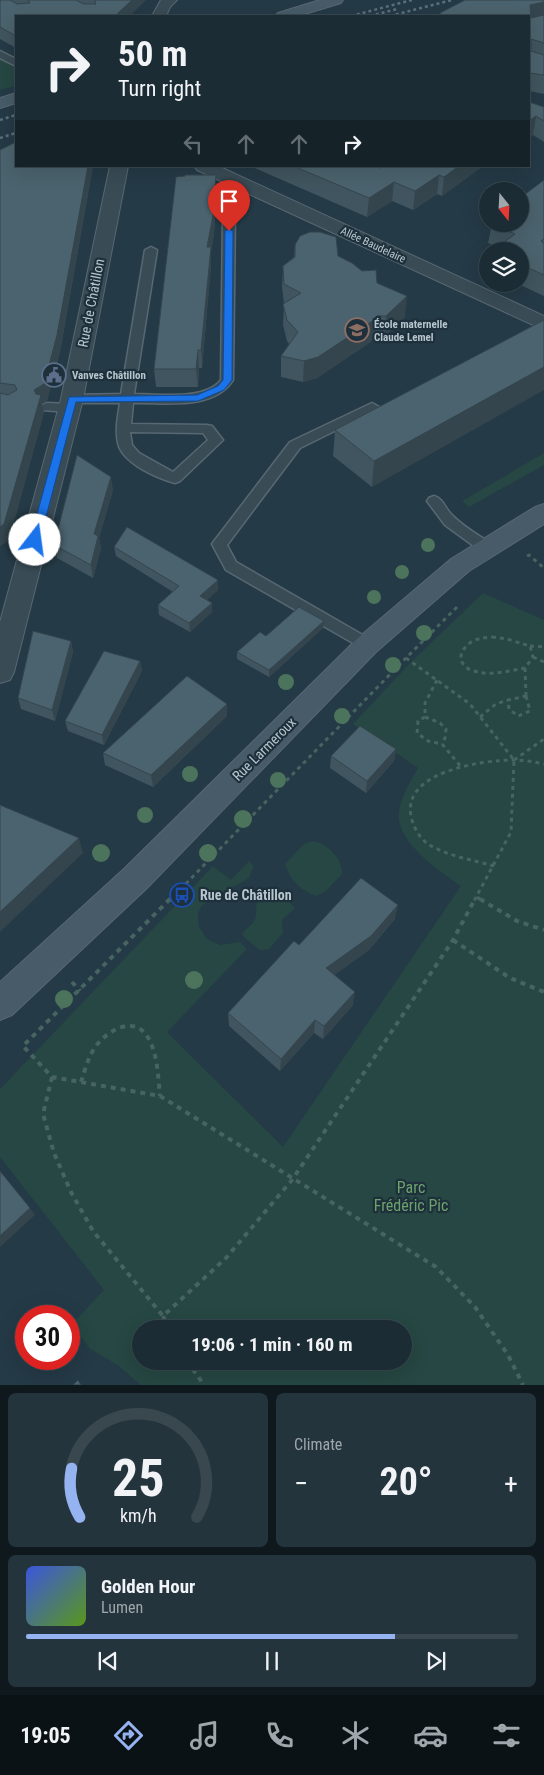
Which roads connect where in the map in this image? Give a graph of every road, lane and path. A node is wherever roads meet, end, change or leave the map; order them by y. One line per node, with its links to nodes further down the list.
1 (170, 0): 3 (street)
2 (336, 0): 4 (main road)
3 (159, 15)
4 (286, 15)
5 (0, 54): 6 (lane)
6 (15, 62)
7 (15, 98): 8 (main road)
8 (0, 103)
9 (118, 167): 15 (street, Rue de Châtillon)
10 (205, 167): 13 (street, Allée Baudelaire)
11 (230, 213): 14 (lane)
12 (151, 250): 14 (lane)
13 (544, 324)
14 (127, 398): 15 (lane); 18 (lane)
15 (71, 404): 16 (lane); 30 (street, Rue de Châtillon)
16 (46, 407)
17 (372, 407): 23 (lane)
18 (125, 428): 18 (lane)
19 (434, 500): 21 (lane)
20 (544, 513): 21 (main road, Rue Larmeroux)
21 (487, 548): 23 (main road, Rue Larmeroux)
22 (462, 603): 26 (path)
23 (368, 645): 46 (main road, Rue Larmeroux)
24 (530, 646): 25 (path); 27 (path); 29 (path)
25 (544, 648)
26 (406, 658): 31 (path); 47 (path)
27 (533, 658): 28 (path); 29 (path)
28 (544, 662)
29 (525, 668): 32 (path)
30 (0, 672)
31 (437, 680): 34 (path); 35 (path)
32 (526, 696): 33 (path); 33 (path)
33 (508, 700): 35 (path)
34 (425, 717): 37 (path); 37 (path)
35 (480, 717): 38 (path)
36 (544, 739): 38 (path)
37 (442, 744): 40 (path)
38 (514, 760): 39 (path); 40 (path); 41 (path)
39 (544, 764)
40 (462, 768): 41 (path)
41 (494, 866): 42 (path)
42 (477, 897): 43 (path); 44 (path)
43 (544, 930)
44 (453, 940): 45 (path); 50 (path)
45 (544, 992)
46 (0, 1004)
47 (52, 1077): 48 (path); 51 (path)
48 (81, 1082): 49 (path); 49 (path)
49 (160, 1096): 50 (path)
50 (292, 1180): 51 (path); 55 (path)
51 (162, 1316): 52 (path)
52 (164, 1320)
53 (193, 1370): 54 (path)
54 (204, 1385)
55 (523, 1385)

